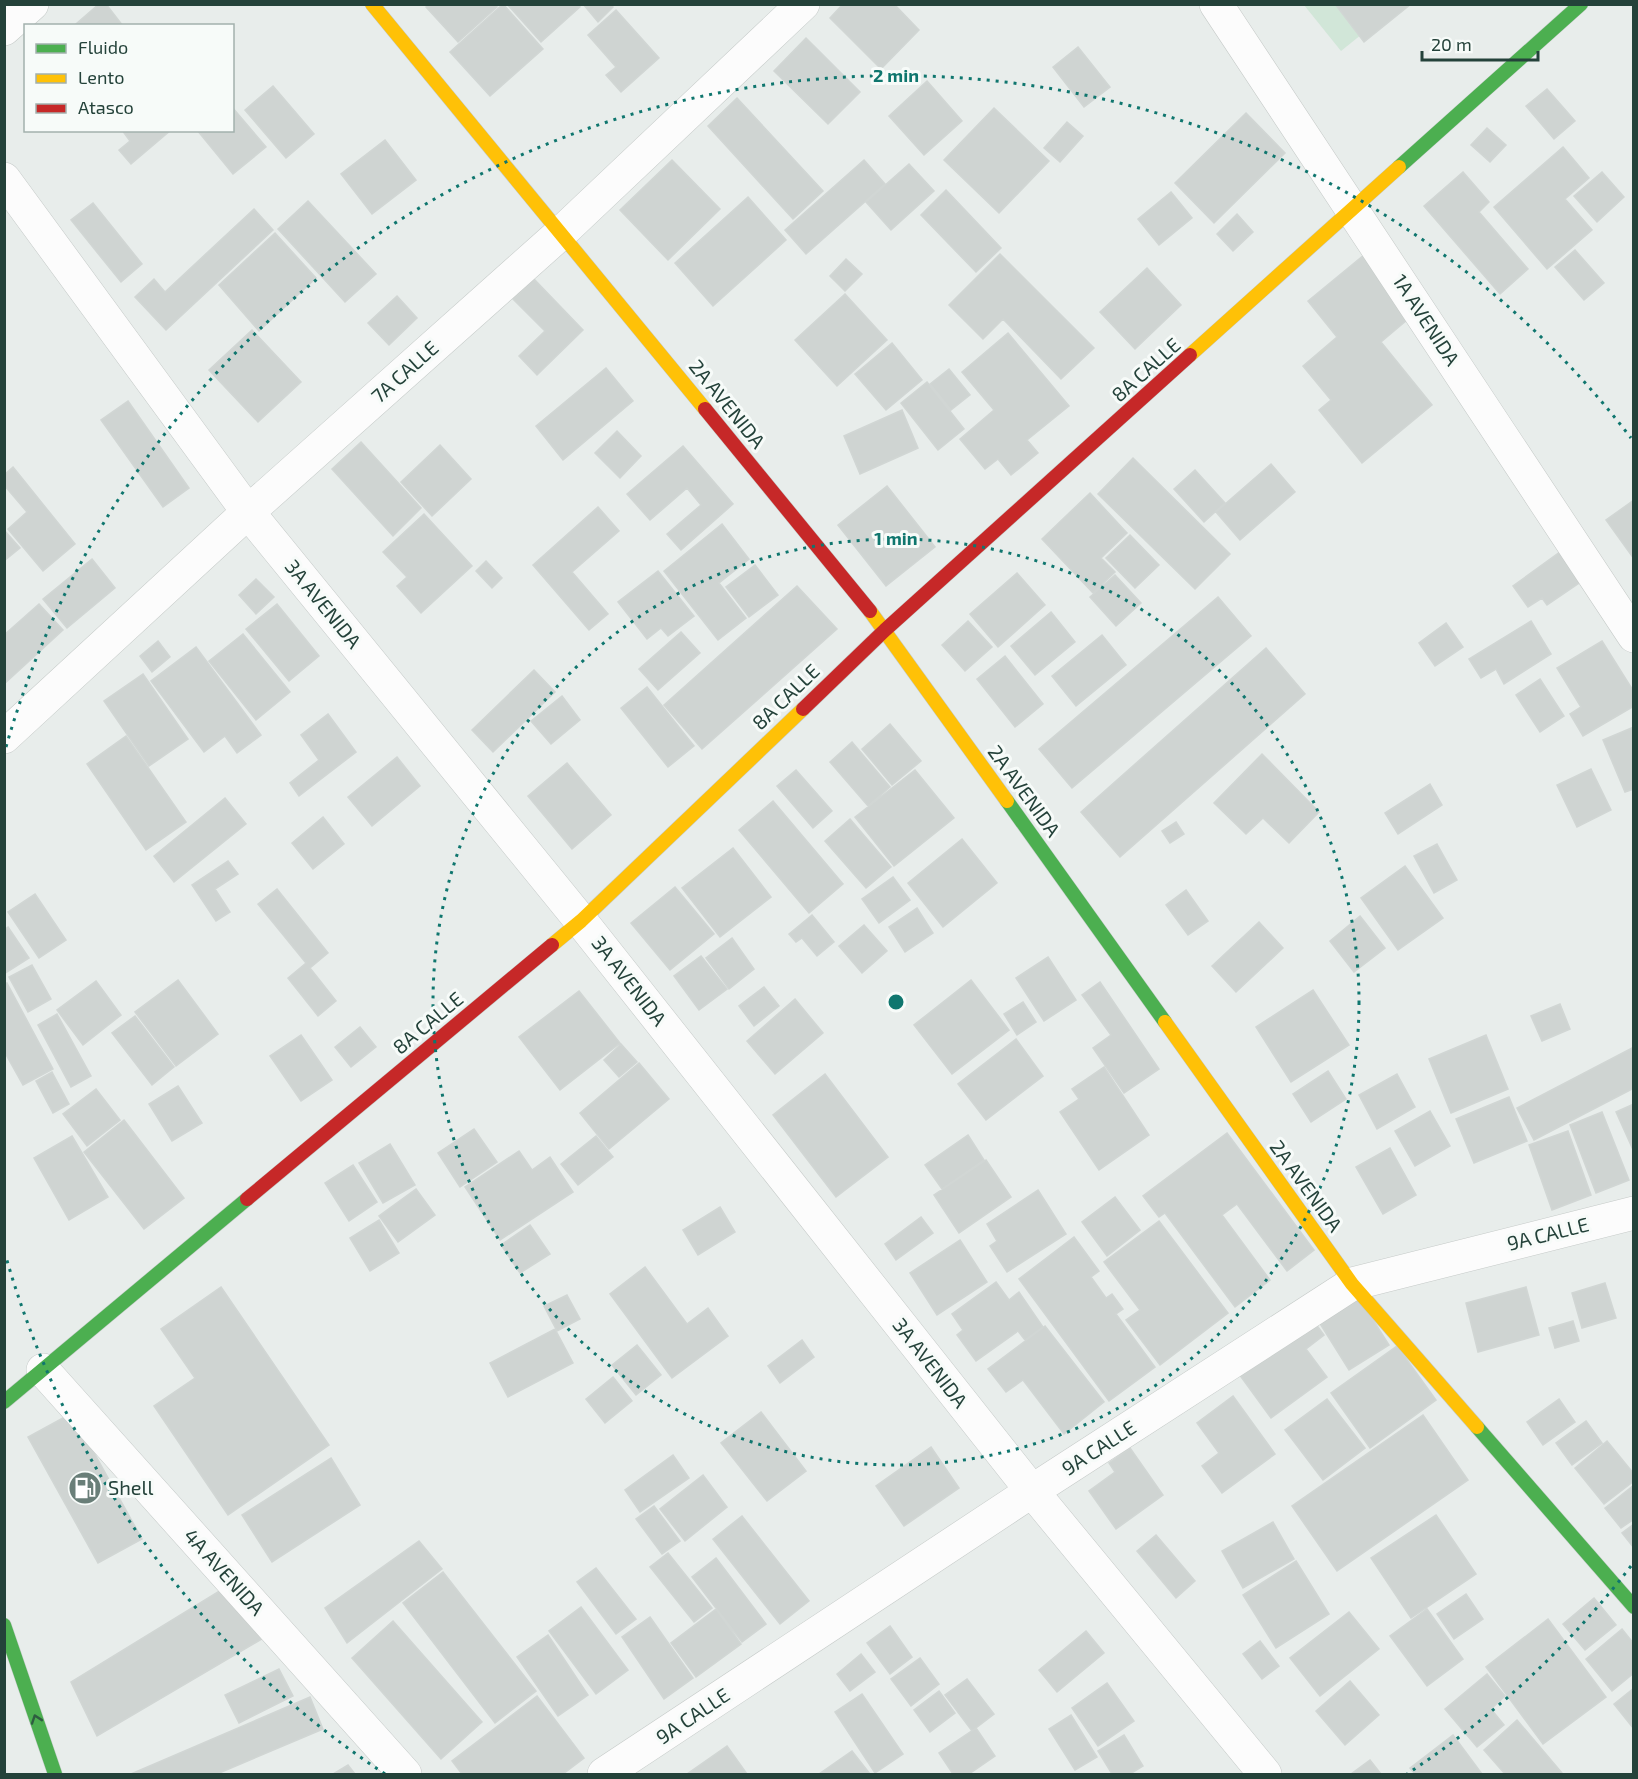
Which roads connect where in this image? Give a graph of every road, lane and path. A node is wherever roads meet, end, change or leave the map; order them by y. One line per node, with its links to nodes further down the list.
1 (32, 4): 6 (street)
2 (372, 4): 9 (street, 2A AVENIDA)
3 (803, 4): 9 (street, 7A CALLE)
4 (1216, 4): 8 (street, 1A AVENIDA)
5 (1581, 4): 8 (street, 8A CALLE)
6 (4, 29)
7 (4, 179): 10 (street, 3A AVENIDA)
8 (1353, 210): 11 (street, 8A CALLE); 12 (street, 1A AVENIDA)
9 (562, 232): 10 (street, 7A CALLE); 11 (street, 2A AVENIDA)
10 (248, 512): 13 (street, 7A CALLE); 14 (street, 3A AVENIDA)
11 (885, 630): 14 (street, 8A CALLE); 16 (street, 2A AVENIDA)
12 (1634, 636)
13 (4, 737)
14 (581, 921): 17 (street, 8A CALLE); 19 (street, 3A AVENIDA)
15 (1634, 1213): 16 (street, 9A CALLE)
16 (1352, 1284): 19 (street, 9A CALLE); 20 (street, 2A AVENIDA)
17 (43, 1370): 18 (street, 8A CALLE); 23 (street, 4A AVENIDA)
18 (4, 1402)
19 (1032, 1491): 24 (street, 9A CALLE); 25 (street, 3A AVENIDA)
20 (1634, 1607)
21 (4, 1625): 22 (street, one-way to 21)
22 (55, 1774)
23 (405, 1774)
24 (604, 1774)
25 (1265, 1774)

